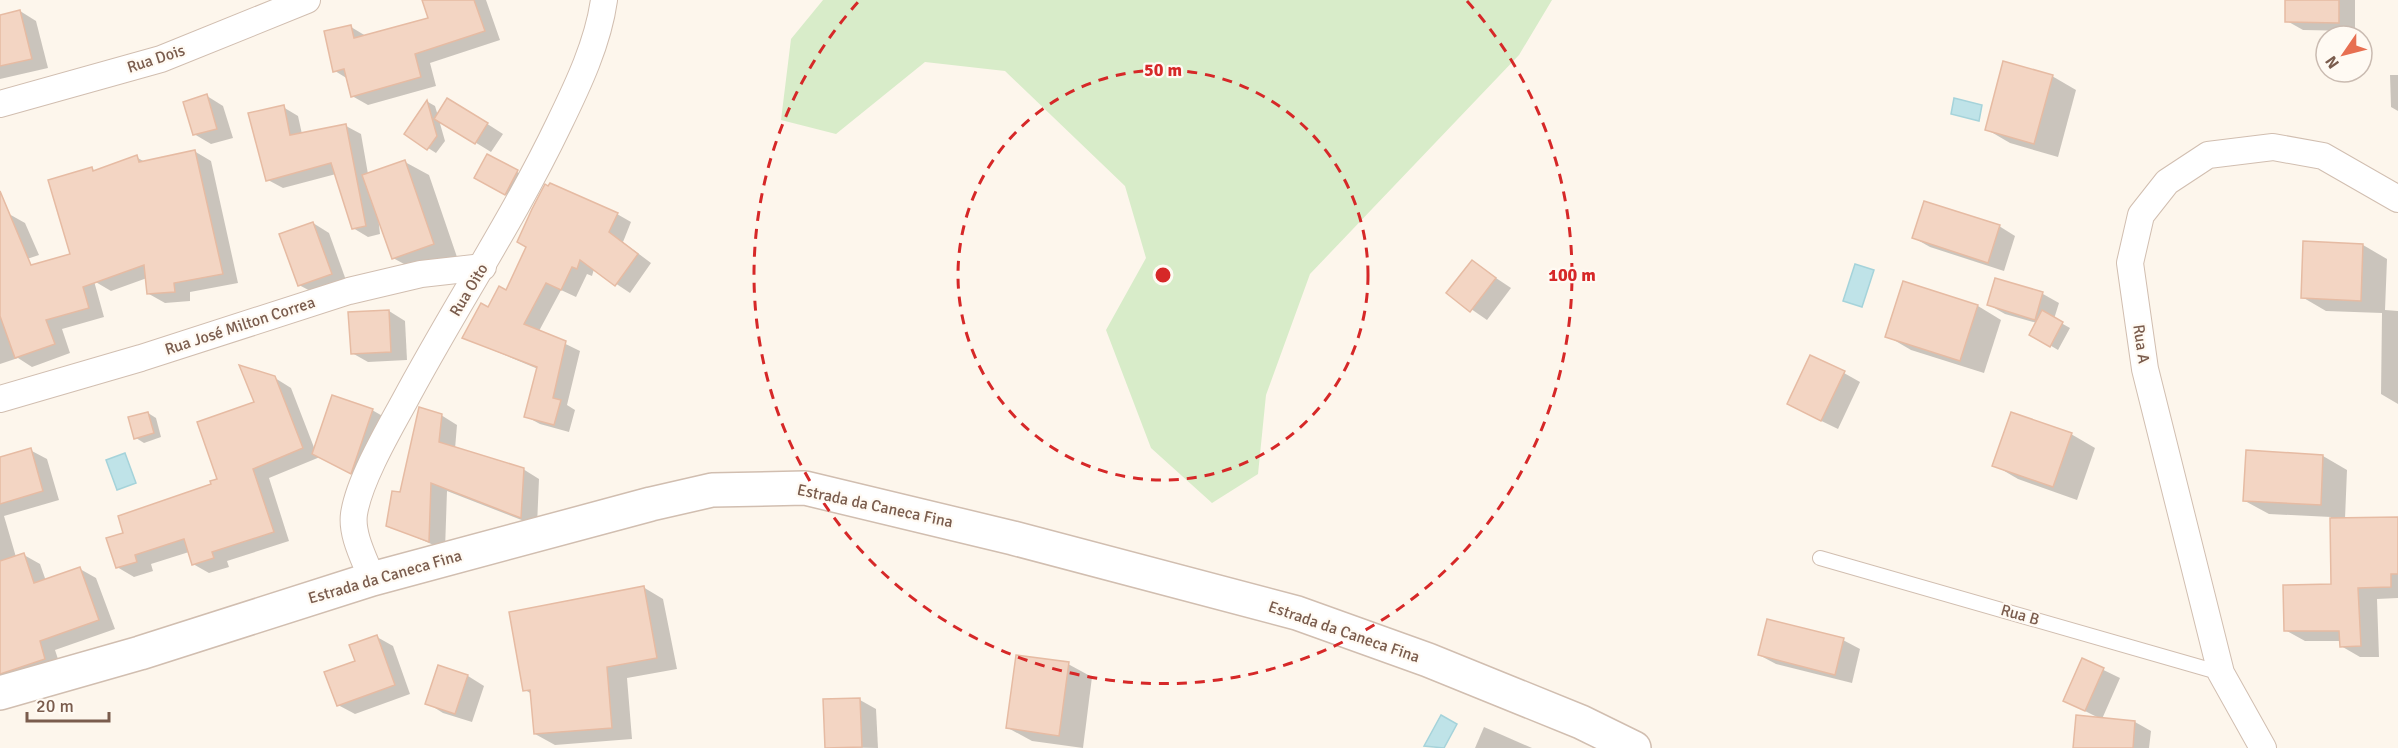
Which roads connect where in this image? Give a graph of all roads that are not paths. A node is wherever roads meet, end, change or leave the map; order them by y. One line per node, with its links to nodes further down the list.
1 (307, 0): 3 (street, Rua Dois)
2 (604, 0): 5 (street, Rua Oito)
3 (0, 104)
4 (2398, 199): 9 (street, Rua A)
5 (483, 267): 6 (street, Rua José Milton Correa); 8 (street, Rua Oito)
6 (0, 399)
7 (1820, 558): 9 (lane, Rua B)
8 (372, 579): 10 (street, Estrada da Caneca Fina); 11 (street, Estrada da Caneca Fina)
9 (2221, 673): 12 (street, Rua A)
10 (0, 693)
11 (1634, 748)
12 (2263, 748)

